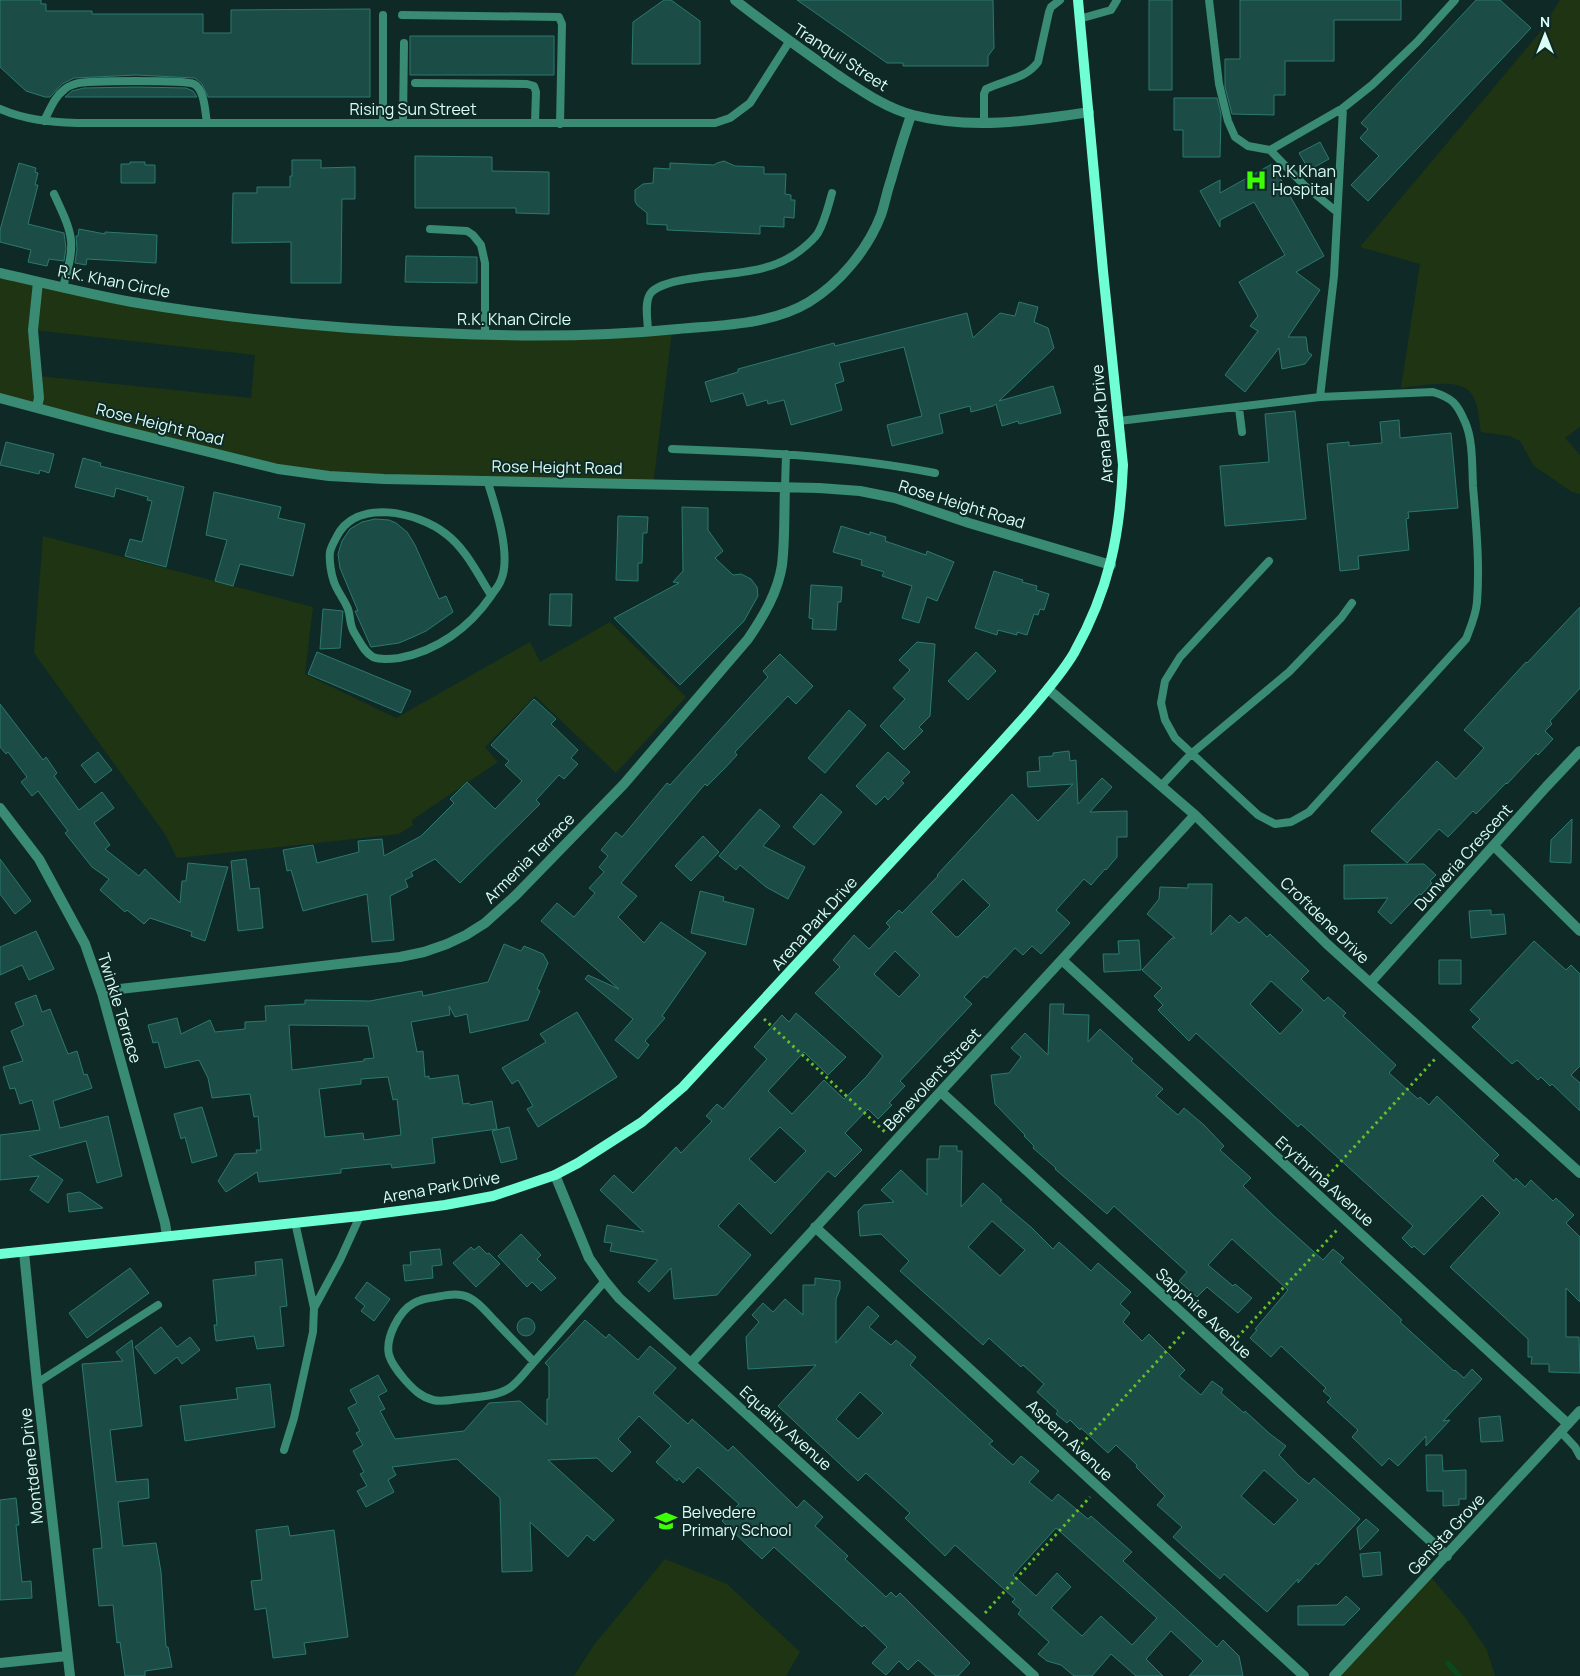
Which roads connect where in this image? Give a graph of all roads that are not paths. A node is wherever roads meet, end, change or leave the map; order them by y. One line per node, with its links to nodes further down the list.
1 (735, 0): 10 (street, Tranquil Street)
2 (1060, 0): 23 (lane)
3 (1078, 0): 9 (street)
4 (1117, 0): 9 (lane)
5 (1210, 0): 24 (lane)
6 (1455, 0): 13 (lane)
7 (384, 15): 18 (lane)
8 (402, 15): 22 (lane)
9 (1079, 19): 15 (street)
10 (789, 42): 16 (street, Tranquil Street); 22 (lane, Rising Sun Street)
11 (404, 43): 20 (lane)
12 (414, 83): 21 (lane)
13 (1343, 108): 24 (lane); 27 (lane)
14 (0, 109): 17 (lane, Rising Sun Street)
15 (1090, 112): 23 (street, Tranquil Street); 38 (street, Arena Park Drive)
16 (911, 115): 23 (street, Tranquil Street); 32 (street, R.K. Khan Circle)
17 (44, 121): 19 (lane, Rising Sun Street); 19 (lane)
18 (383, 122): 19 (lane, Rising Sun Street); 20 (lane, Rising Sun Street)
19 (207, 123)
20 (403, 123): 21 (lane, Rising Sun Street)
21 (535, 123): 22 (lane, Rising Sun Street)
22 (560, 124)
23 (984, 124)
24 (1270, 150): 27 (lane)
25 (832, 193): 32 (lane)
26 (54, 194): 31 (lane)
27 (1337, 212): 34 (lane)
28 (430, 229): 33 (lane)
29 (0, 273): 30 (street, R.K. Khan Circle)
30 (38, 282): 31 (street, R.K. Khan Circle); 36 (street)
31 (63, 287): 33 (street, R.K. Khan Circle)
32 (648, 332): 33 (street, R.K. Khan Circle)
33 (485, 335)
34 (1320, 397): 37 (lane); 51 (lane)
35 (0, 398): 36 (street, Rose Height Road)
36 (36, 407): 43 (street, Rose Height Road)
37 (1239, 408): 38 (lane); 39 (lane)
38 (1119, 421): 46 (street, Arena Park Drive)
39 (1242, 432)
40 (672, 449): 41 (lane)
41 (786, 454): 42 (lane); 44 (lane)
42 (935, 474)
43 (487, 480): 44 (street, Rose Height Road); 47 (lane)
44 (785, 488): 46 (street, Rose Height Road); 59 (street, Armenia Terrace)
45 (1269, 561): 51 (lane)
46 (1111, 565): 49 (street, Arena Park Drive)
47 (491, 595): 47 (lane)
48 (1352, 603): 51 (lane)
49 (1048, 689): 52 (street, Croftdene Drive); 62 (street, Arena Park Drive)
50 (1580, 751): 55 (street, Dunveria Crescent)
51 (1192, 754): 52 (lane)
52 (1162, 786): 54 (street, Croftdene Drive)
53 (0, 808): 59 (street, Twinkle Terrace)
54 (1195, 815): 57 (street, Benevolent Street); 58 (street, Croftdene Drive)
55 (1494, 846): 56 (street); 58 (street, Dunveria Crescent)
56 (1580, 932)
57 (1062, 960): 60 (street, Benevolent Street); 76 (street, Erythrina Avenue)
58 (1370, 983): 61 (street, Croftdene Drive)
59 (102, 993): 66 (street, Twinkle Terrace)
60 (941, 1092): 65 (street, Benevolent Street); 79 (street, Sapphire Avenue)
61 (1580, 1173)
62 (555, 1175): 63 (street, Arena Park Drive); 69 (street, Equality Avenue)
63 (360, 1216): 64 (street, Arena Park Drive); 71 (lane)
64 (295, 1222): 66 (street, Arena Park Drive); 71 (lane)
65 (815, 1227): 73 (street, Benevolent Street); 84 (street, Aspern Avenue)
66 (167, 1236): 67 (street, Arena Park Drive)
67 (24, 1252): 68 (street, Arena Park Drive); 74 (street, Montdene Drive)
68 (0, 1254)
69 (605, 1282): 72 (lane); 73 (street, Equality Avenue)
70 (158, 1305): 74 (lane)
71 (314, 1308): 77 (lane)
72 (534, 1362): 72 (lane)
73 (691, 1363): 83 (street, Equality Avenue)
74 (37, 1383): 80 (street, Montdene Drive)
75 (1580, 1411): 76 (street, Genista Grove)
76 (1565, 1428): 78 (lane); 79 (street, Genista Grove)
77 (284, 1450)
78 (1580, 1456)
79 (1447, 1556): 85 (street, Genista Grove)
80 (67, 1656): 81 (street); 82 (street, Montdene Drive)
81 (0, 1664)
82 (70, 1676)
83 (1034, 1676)
84 (1304, 1676)
85 (1334, 1676)

